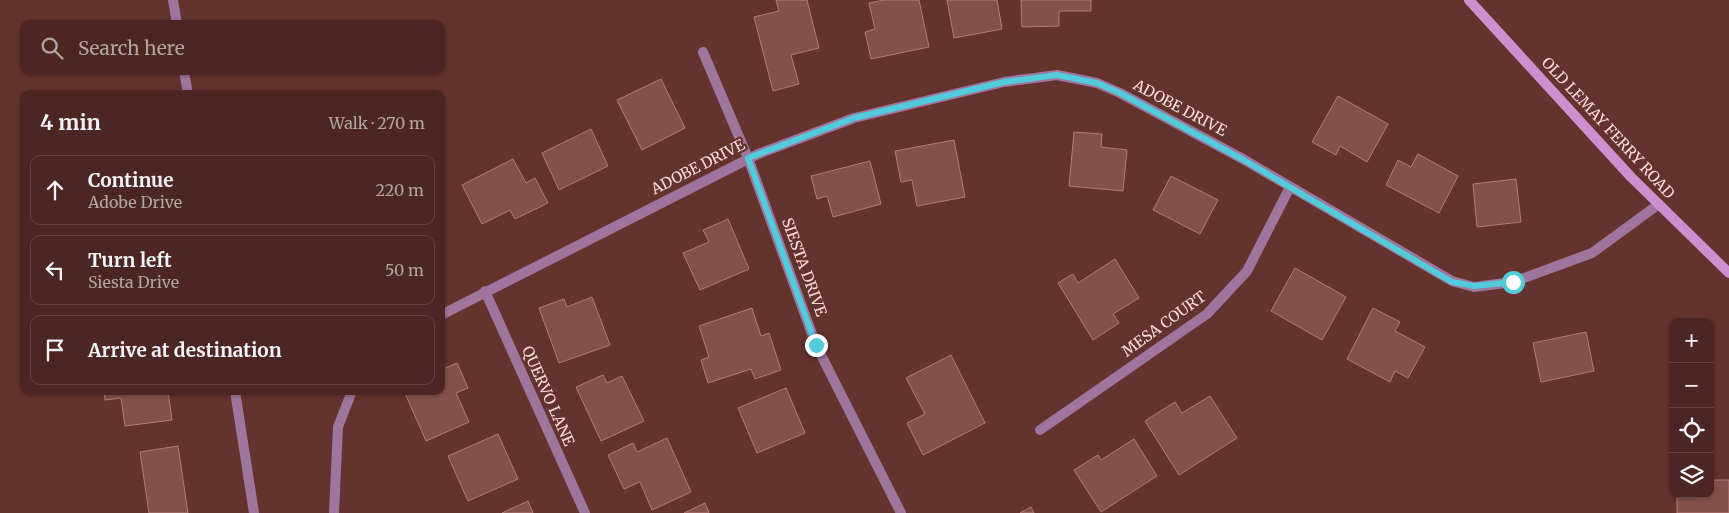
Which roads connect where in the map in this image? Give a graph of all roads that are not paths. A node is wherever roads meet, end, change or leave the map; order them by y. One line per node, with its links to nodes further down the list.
1 (173, 0): 3 (street)
2 (1469, 0): 9 (main road, OLD LEMAY FERRY ROAD)
3 (176, 20)
4 (703, 52): 7 (street, SIESTA DRIVE)
5 (185, 75): 6 (street)
6 (187, 90)
7 (748, 158): 8 (street, ADOBE DRIVE); 11 (street, ADOBE DRIVE); 19 (street, SIESTA DRIVE)
8 (1290, 187): 9 (street, ADOBE DRIVE); 15 (street, MESA COURT)
9 (1659, 204): 10 (main road, OLD LEMAY FERRY ROAD)
10 (1729, 273)
11 (485, 291): 12 (street, ADOBE DRIVE); 18 (street, QUERVO LANE)
12 (445, 312)
13 (236, 395): 16 (street)
14 (350, 395): 17 (street)
15 (1040, 430)
16 (254, 513)
17 (334, 513)
18 (585, 513)
19 (902, 513)

